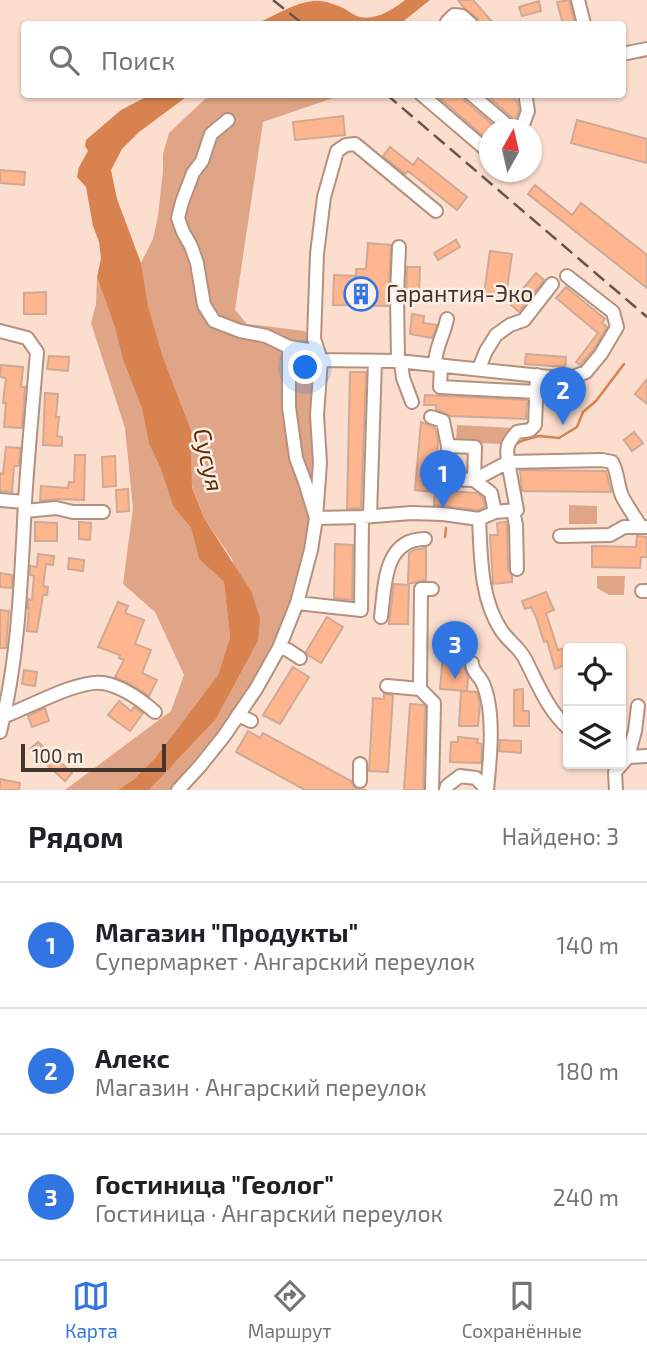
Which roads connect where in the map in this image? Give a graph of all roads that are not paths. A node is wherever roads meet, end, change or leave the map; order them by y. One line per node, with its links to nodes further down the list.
1 (578, 0): 4 (street)
2 (448, 21): 3 (street)
3 (468, 21)
4 (583, 21)
5 (647, 49): 6 (street)
6 (626, 53)
7 (426, 98): 13 (street)
8 (476, 98): 10 (street)
9 (525, 98): 11 (street)
10 (500, 119)
11 (525, 119)
12 (228, 120): 20 (street)
13 (479, 144)
14 (436, 211): 21 (street)
15 (399, 247): 23 (street)
16 (567, 276): 27 (street)
17 (552, 284): 25 (street)
18 (447, 319): 24 (street)
19 (0, 331): 35 (street)
20 (289, 347): 21 (street); 40 (street)
21 (321, 360): 22 (street); 40 (street)
22 (375, 361): 23 (street); 39 (street)
23 (399, 361): 24 (street); 29 (street)
24 (438, 365): 25 (street); 28 (street)
25 (479, 368): 26 (street)
26 (537, 375): 27 (street); 28 (street)
27 (568, 379): 28 (street)
28 (536, 392): 32 (street)
29 (412, 402)
30 (431, 417): 31 (street)
31 (448, 446): 33 (street); 33 (street)
32 (508, 462): 33 (street); 36 (street); 42 (street)
33 (474, 481): 38 (street)
34 (0, 500): 35 (street)
35 (25, 506): 37 (street); 57 (street)
36 (513, 510): 38 (street); 45 (street)
37 (103, 512)
38 (495, 512): 41 (street)
39 (366, 517): 40 (street); 41 (street); 47 (street)
40 (316, 518): 47 (street)
41 (479, 519): 59 (street)
42 (644, 527): 43 (street)
43 (560, 536)
44 (425, 539): 48 (street)
45 (517, 569)
46 (432, 589): 53 (street)
47 (297, 603): 49 (street)
48 (381, 617)
49 (279, 648): 50 (street); 56 (street)
50 (300, 659)
51 (472, 663): 69 (street)
52 (387, 686): 53 (street)
53 (420, 689): 67 (street)
54 (638, 706): 61 (street)
55 (155, 712): 57 (street)
56 (238, 715): 58 (street); 66 (street)
57 (2, 717): 60 (street)
58 (251, 721)
59 (563, 721)
60 (0, 732)
61 (628, 757): 62 (street)
62 (647, 757)
63 (360, 764): 65 (street)
64 (611, 769): 70 (street)
65 (360, 780)
66 (177, 790)
67 (432, 790)
68 (446, 790): 69 (street)
69 (487, 790)
70 (616, 790)

